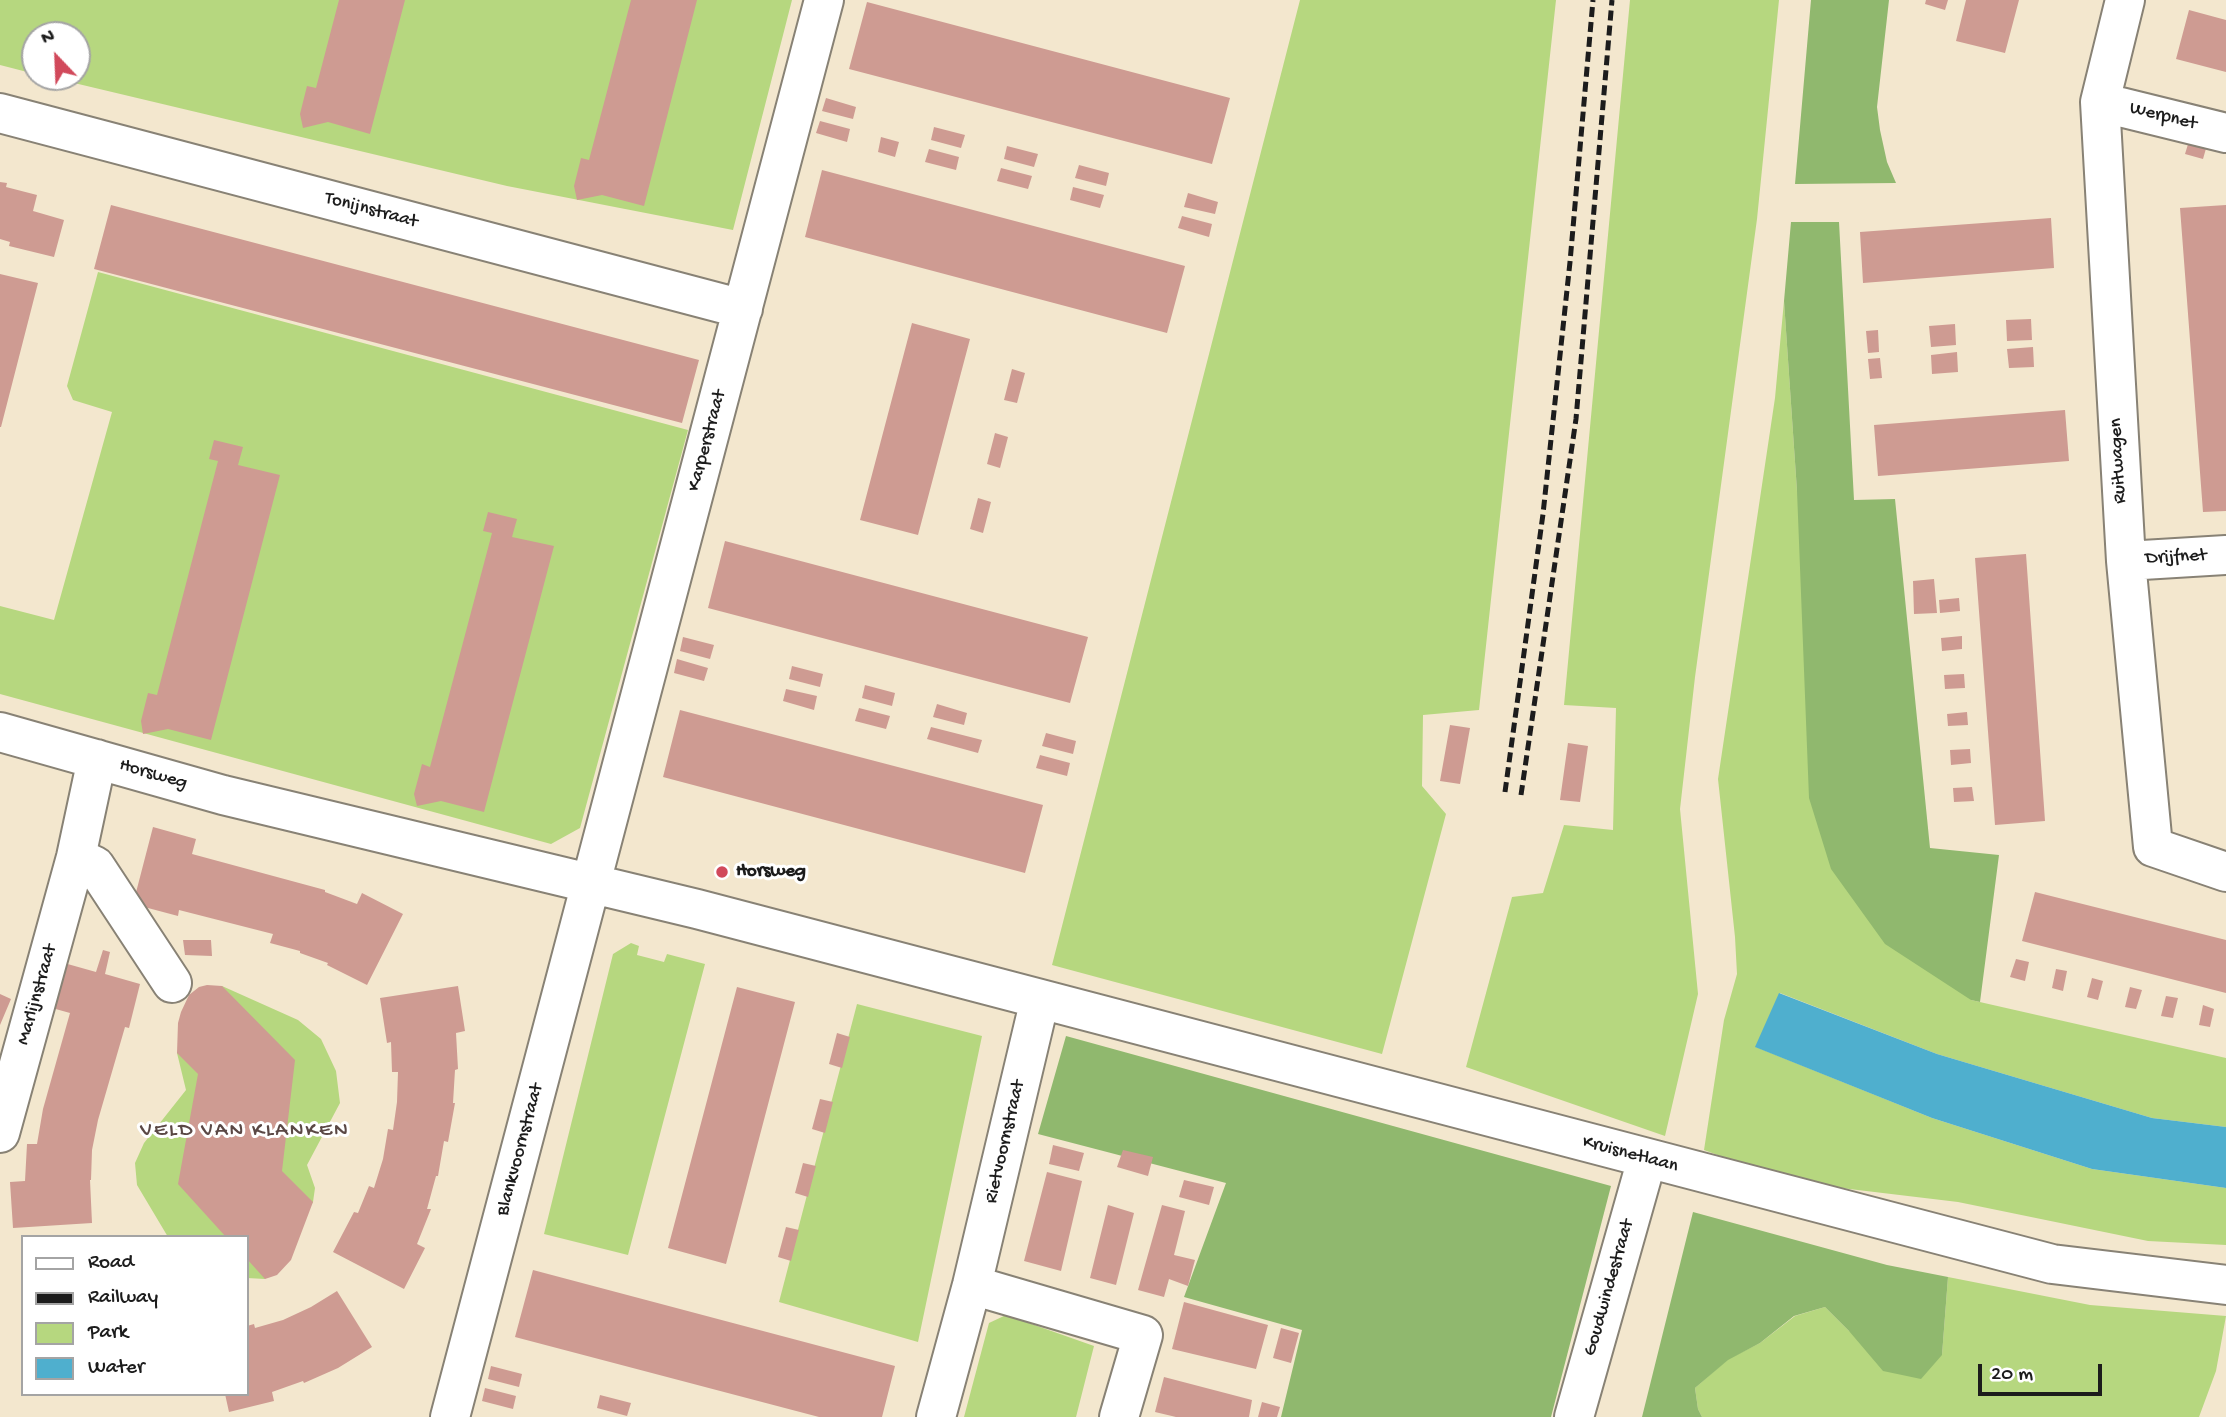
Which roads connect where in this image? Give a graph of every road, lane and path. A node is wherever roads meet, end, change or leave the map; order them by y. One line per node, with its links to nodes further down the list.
1 (824, 0): 6 (street, Karperstraat)
2 (2124, 0): 3 (street, Ruitwagen)
3 (2100, 102): 5 (street, Werpnet); 8 (street, Ruitwagen)
4 (0, 113): 6 (street, Tonijnstraat)
5 (2226, 133)
6 (743, 309): 13 (street, Karperstraat)
7 (2226, 555): 8 (street, Drijfnet)
8 (2126, 561): 12 (street, Ruitwagen)
9 (0, 732): 10 (street, Horsweg)
10 (97, 759): 11 (street, Marlijnstraat); 13 (street, Horsweg)
11 (76, 857): 14 (street); 16 (street, Marlijnstraat)
12 (2226, 872)
13 (592, 883): 15 (street, Horsweg); 20 (street, Blankvoornstraat)
14 (172, 983)
15 (1040, 999): 17 (street, Kruisnetlaan); 18 (street, Rietvoornstraat)
16 (0, 1133)
17 (1647, 1159): 19 (street, Kruisnetlaan); 23 (street, Goudwindestraat)
18 (972, 1285): 21 (street, Rietvoornstraat); 22 (street)
19 (2226, 1285)
20 (450, 1417)
21 (936, 1417)
22 (1119, 1417)
23 (1574, 1417)

